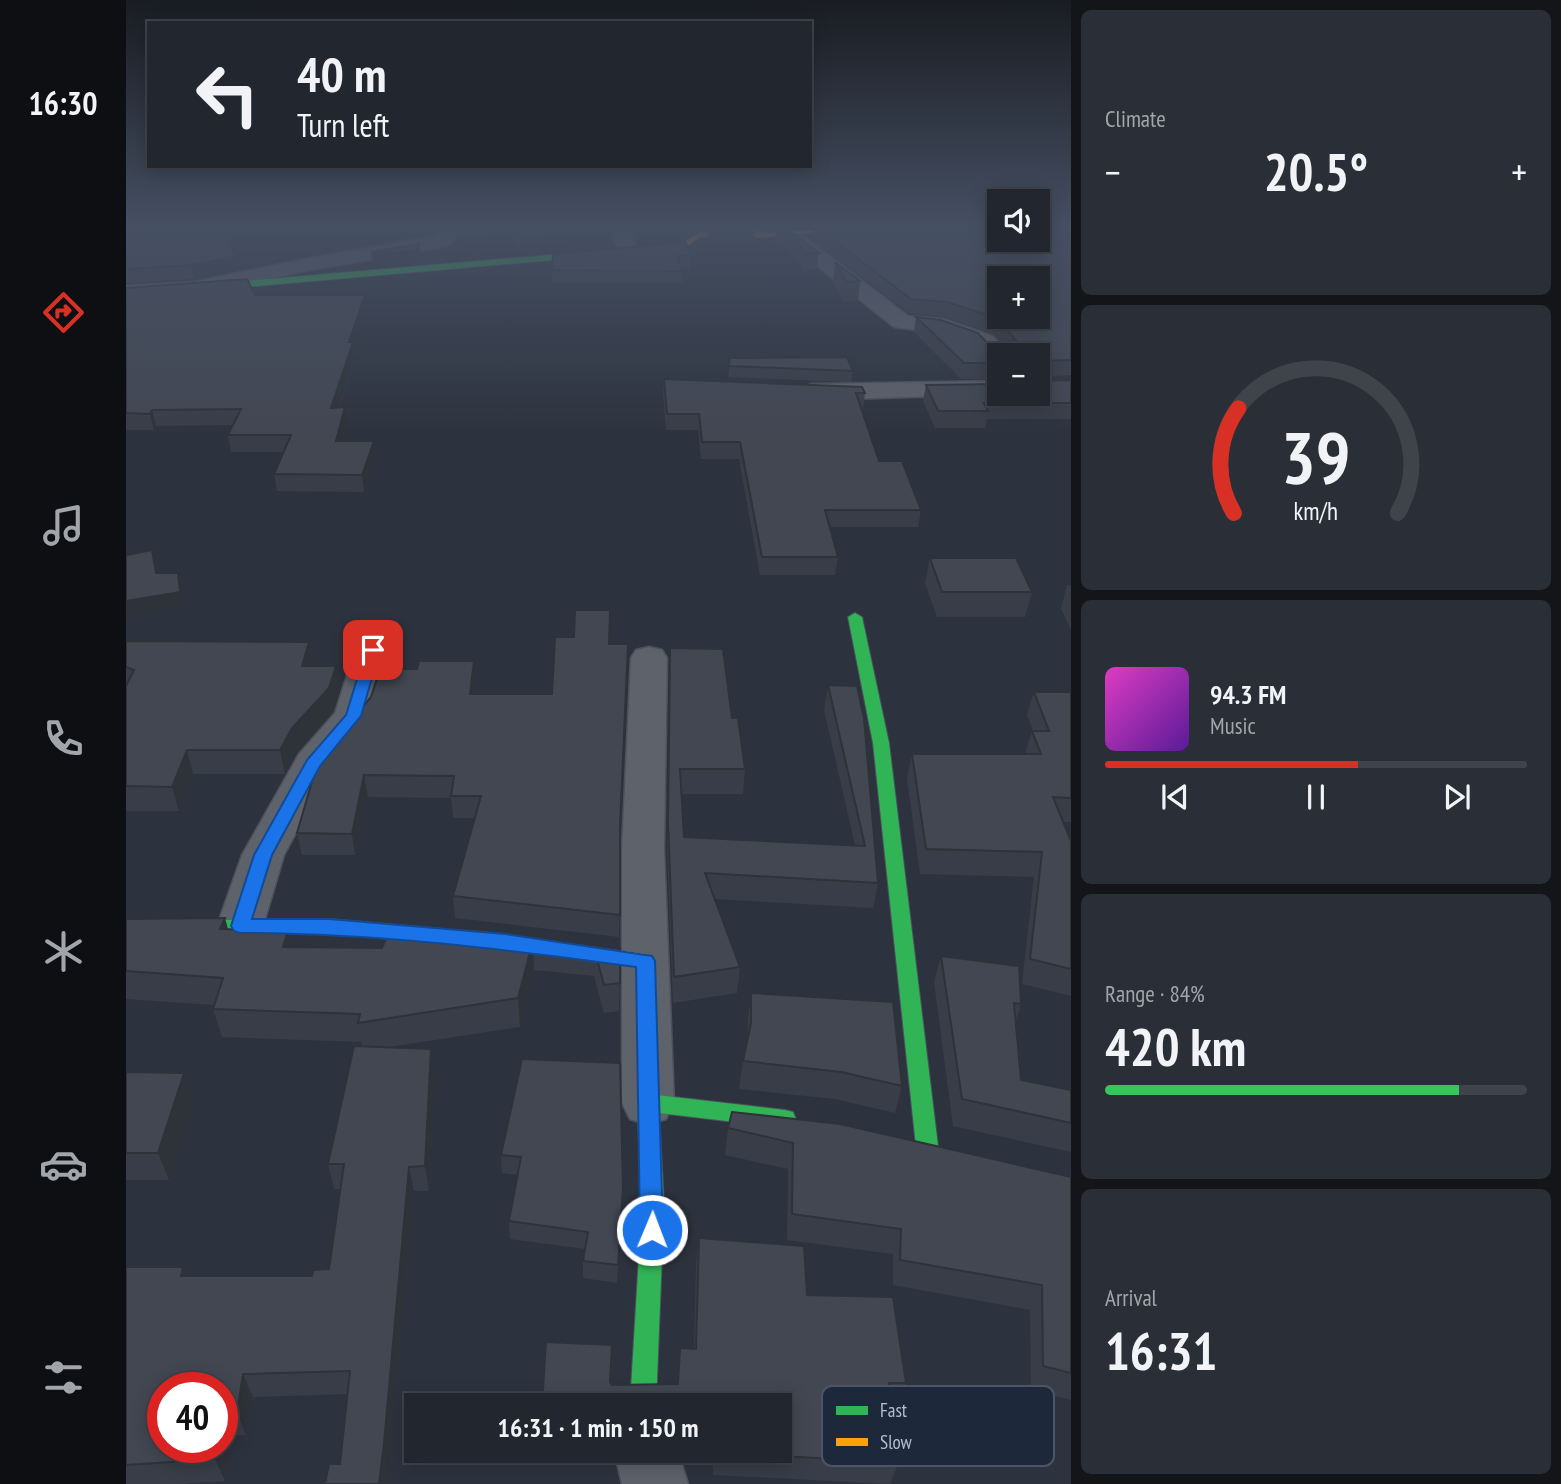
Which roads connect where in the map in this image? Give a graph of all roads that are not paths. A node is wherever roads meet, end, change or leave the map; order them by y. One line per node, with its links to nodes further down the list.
1 (869, 296): 2 (street)
2 (987, 343)
3 (987, 389): 4 (street)
4 (789, 391)
5 (855, 617): 15 (street)
6 (373, 650): 8 (street)
7 (649, 658): 12 (street)
8 (240, 926): 9 (street); 10 (street)
9 (126, 928)
10 (505, 942)
11 (556, 949): 12 (street)
12 (645, 961): 13 (street)
13 (648, 1103): 14 (street); 16 (street)
14 (795, 1121)
15 (927, 1146)
16 (644, 1393)
17 (649, 1463): 18 (street)
18 (655, 1484)

